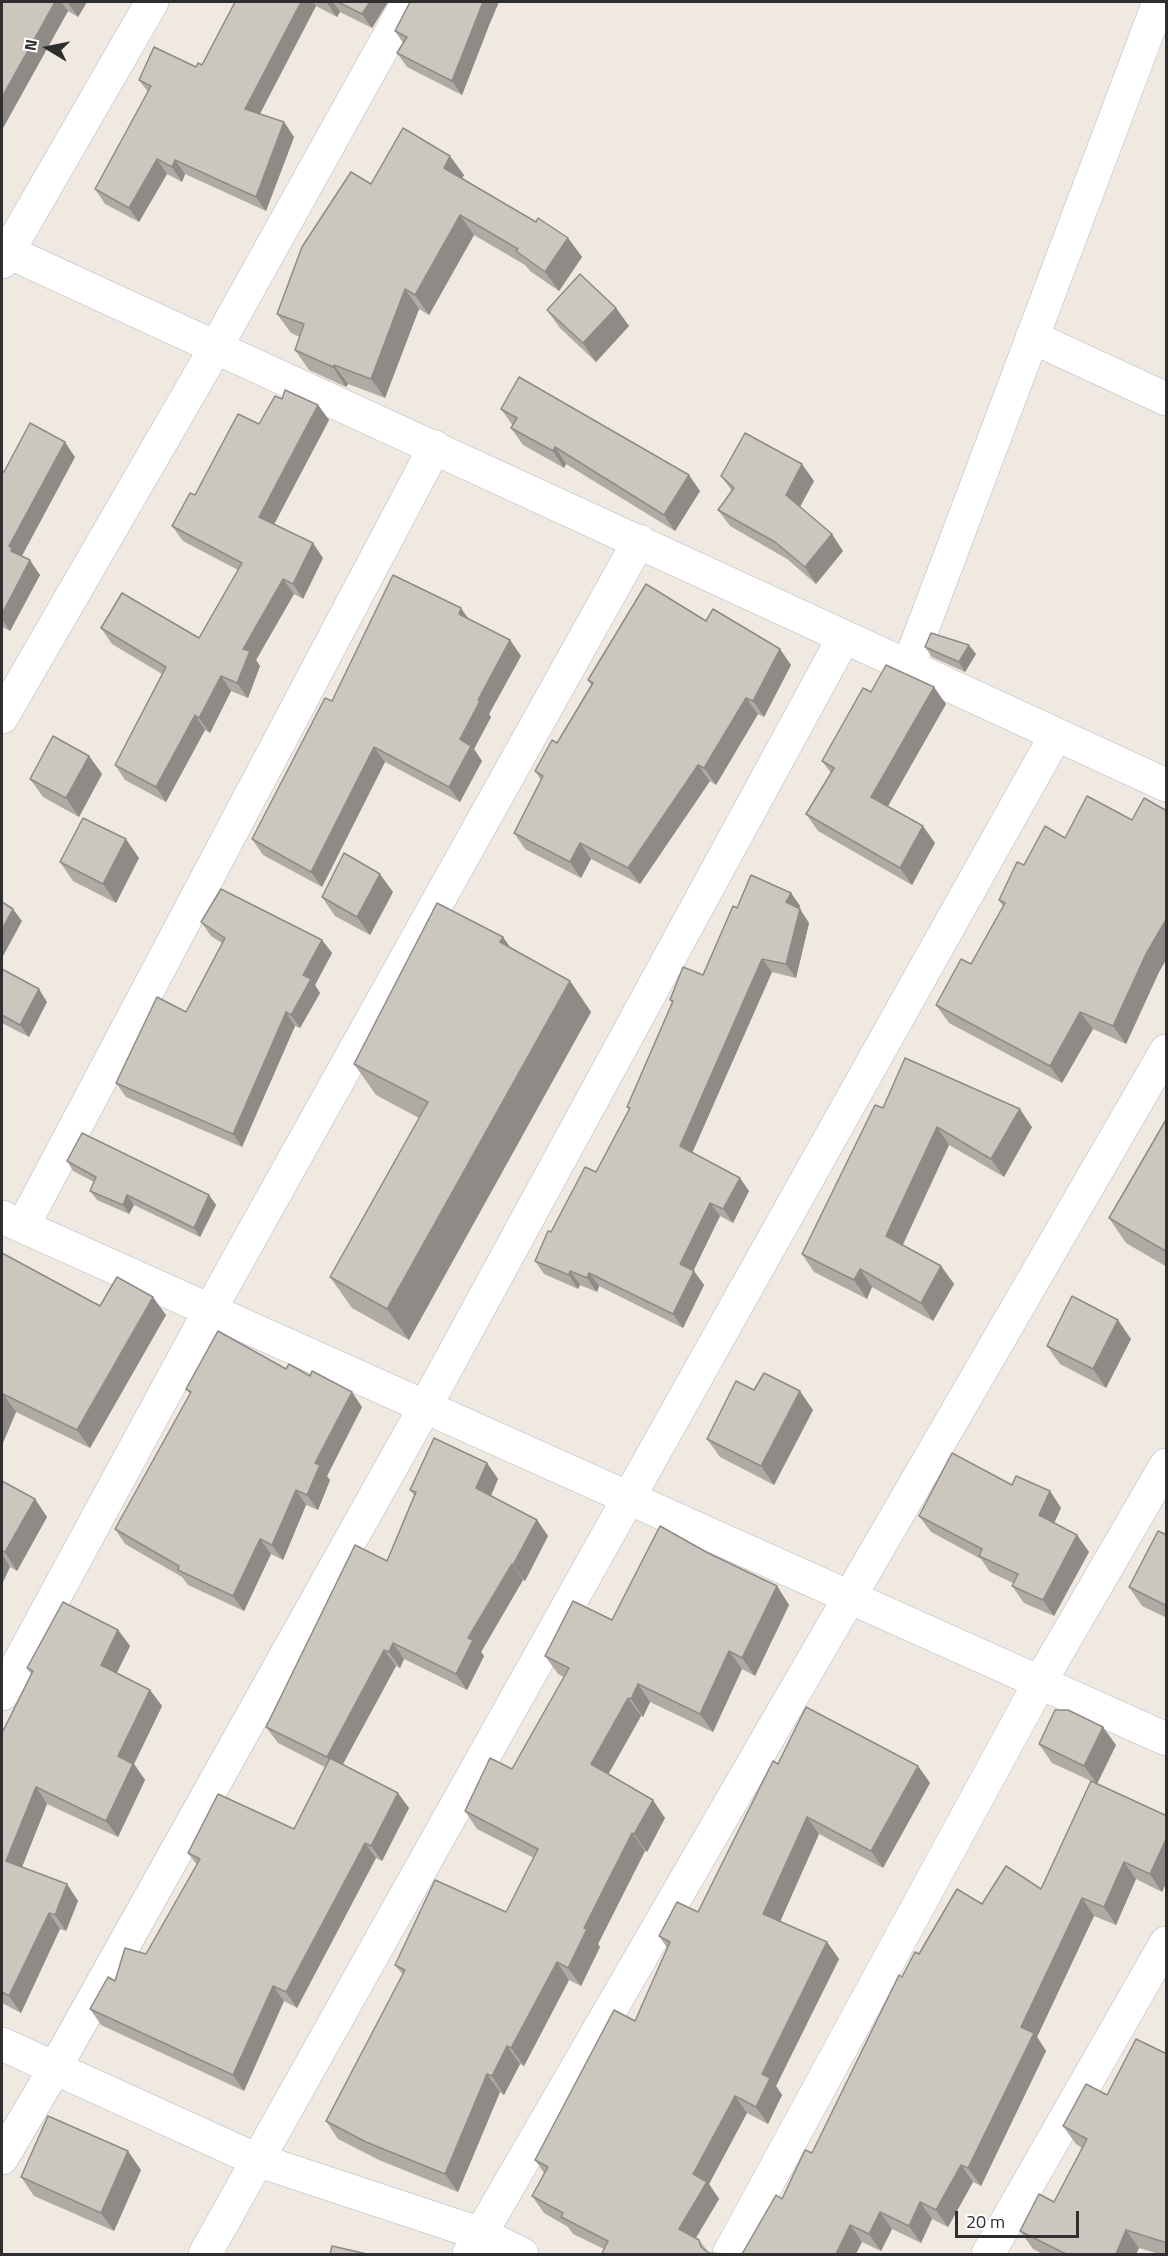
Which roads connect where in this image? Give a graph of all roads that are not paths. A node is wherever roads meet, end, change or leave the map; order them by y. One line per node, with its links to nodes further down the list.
1 (152, 2): 4 (street)
2 (408, 2): 6 (street)
3 (1159, 2): 5 (street)
4 (4, 254): 6 (street)
5 (1032, 338): 7 (street); 11 (street)
6 (216, 347): 8 (street); 12 (street)
7 (1167, 399)
8 (435, 447): 9 (street); 16 (street)
9 (639, 541): 10 (street); 17 (street)
10 (844, 637): 11 (street); 18 (street)
11 (908, 667): 13 (street)
12 (2, 717)
13 (1056, 735): 14 (street); 20 (street)
14 (1167, 784)
15 (1167, 1051): 21 (street)
16 (12, 1222): 17 (street)
17 (210, 1310): 18 (street); 23 (street)
18 (425, 1407): 20 (street); 27 (street)
19 (1167, 1465): 22 (street)
20 (628, 1498): 21 (street); 29 (street)
21 (851, 1597): 22 (street); 30 (street)
22 (1040, 1682): 24 (street); 33 (street)
23 (2, 1694)
24 (1167, 1739)
25 (1167, 1943): 34 (street)
26 (2, 2044): 27 (street)
27 (55, 2068): 28 (street); 29 (street)
28 (2, 2158)
29 (257, 2160): 30 (street); 31 (street)
30 (475, 2244): 32 (street)
31 (205, 2254)
32 (522, 2254)
33 (729, 2254)
34 (988, 2254)

